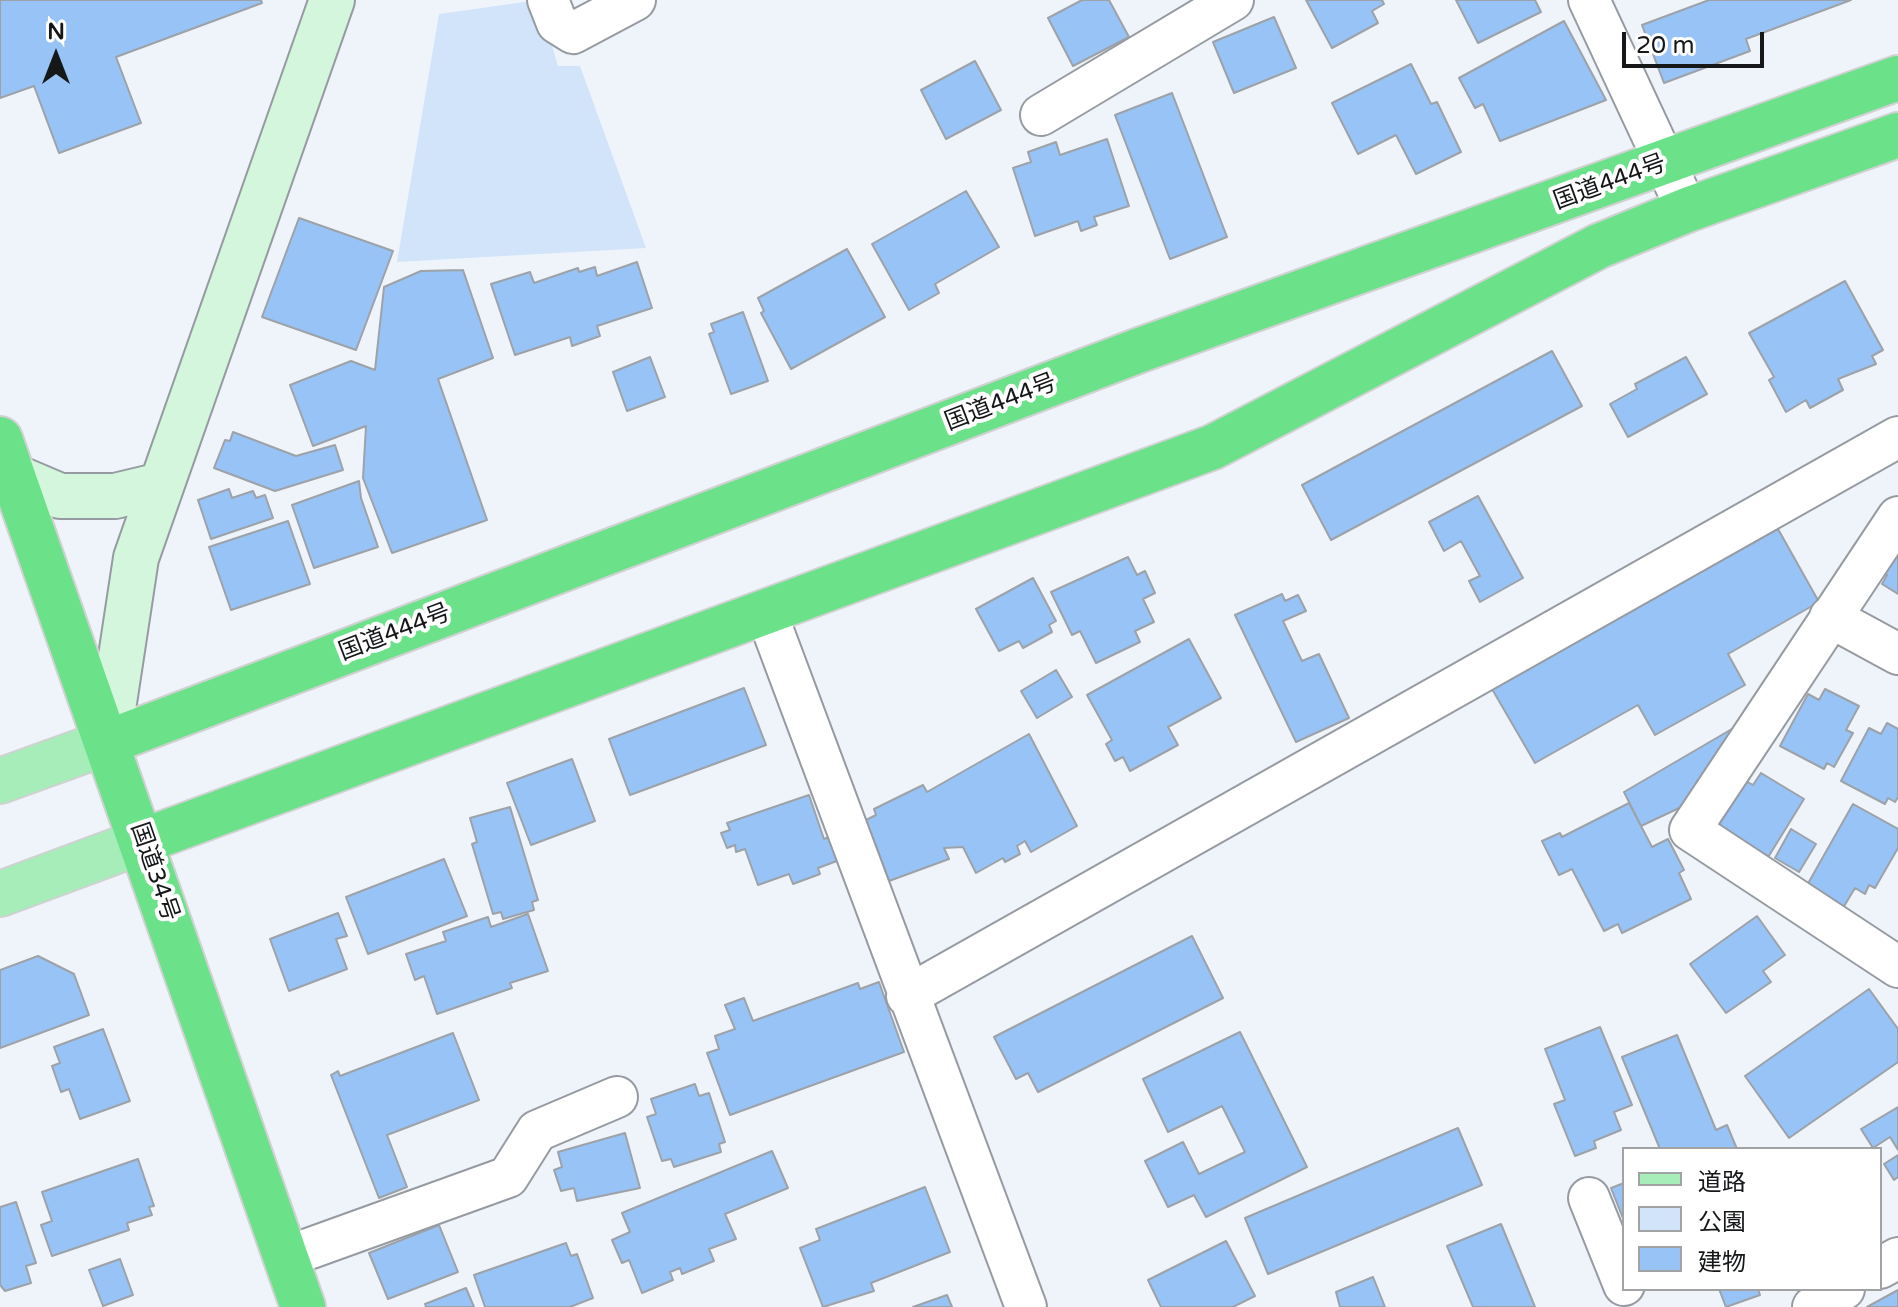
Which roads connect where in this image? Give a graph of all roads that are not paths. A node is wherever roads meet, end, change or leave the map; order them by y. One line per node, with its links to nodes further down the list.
1 (332, 0): 13 (street)
2 (548, 0): 3 (street)
3 (635, 0)
4 (1233, 0): 7 (street)
5 (1589, 0): 9 (street)
6 (1898, 78): 9 (highway, 国道444号)
7 (1041, 115)
8 (1898, 135): 10 (highway)
9 (1665, 164): 10 (street); 18 (highway, 国道444号)
10 (1687, 210): 15 (highway)
11 (1898, 437): 23 (street)
12 (6, 458): 13 (street); 18 (highway, 国道34号)
13 (161, 485): 18 (street)
14 (1898, 517): 16 (street)
15 (766, 612): 20 (highway); 23 (street)
16 (1830, 617): 17 (street); 22 (street)
17 (1898, 654)
18 (108, 742): 19 (main road); 20 (highway, 国道34号)
19 (0, 781)
20 (143, 841): 21 (main road); 26 (highway, 国道34号)
21 (0, 894)
22 (1898, 967)
23 (907, 996): 30 (street)
24 (617, 1097): 26 (street)
25 (1589, 1198): 27 (street)
26 (286, 1257): 29 (highway, 国道34号)
27 (1622, 1280)
28 (1841, 1291): 31 (street)
29 (303, 1307)
30 (1026, 1307)
31 (1813, 1307)

